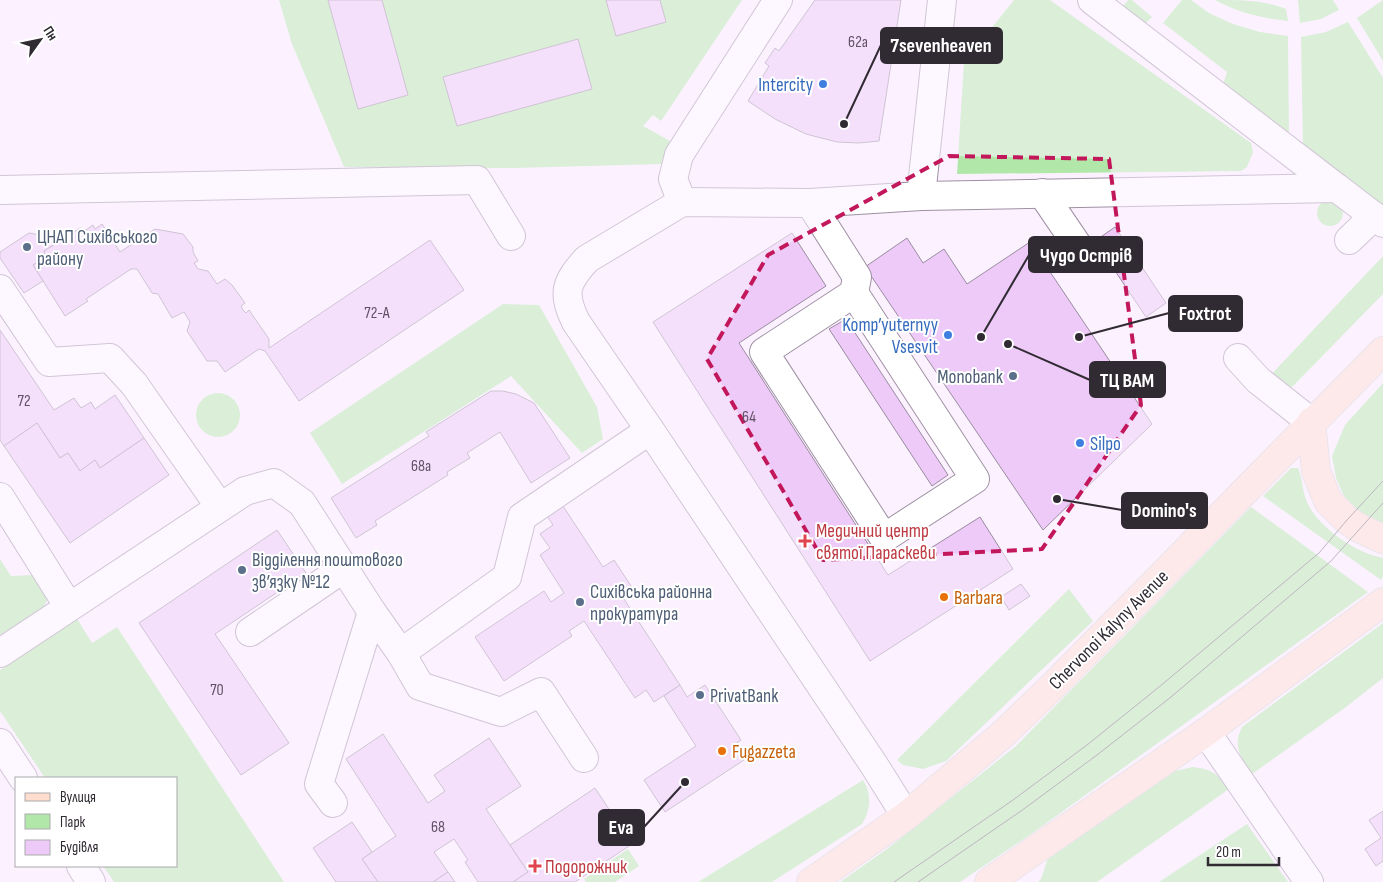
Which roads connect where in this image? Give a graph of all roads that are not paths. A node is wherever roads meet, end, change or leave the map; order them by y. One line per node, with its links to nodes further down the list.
1 (778, 0): 8 (street)
2 (942, 0): 7 (street)
3 (1092, 0): 4 (street)
4 (1337, 188): 6 (street); 10 (street)
5 (0, 190): 11 (street)
6 (1042, 194): 7 (street); 13 (street)
7 (921, 196): 9 (street)
8 (682, 202): 9 (street); 19 (street)
9 (810, 204): 15 (street)
10 (1379, 220): 12 (street)
11 (511, 236)
12 (1349, 240)
13 (1080, 249)
14 (0, 288): 21 (street)
15 (854, 293): 15 (street)
16 (1383, 351): 18 (main road, Chervonoi Kalyny Avenue)
17 (1238, 358): 18 (street)
18 (1311, 422): 22 (main road); 35 (main road, Chervonoi Kalyny Avenue)
19 (650, 430): 29 (street); 35 (street)
20 (0, 498): 25 (street)
21 (220, 507): 23 (street); 25 (street)
22 (1383, 539)
23 (344, 568): 26 (street); 27 (street)
24 (1383, 602): 30 (main road)
25 (69, 607): 28 (street)
26 (372, 612): 29 (street); 34 (street)
27 (250, 632)
28 (0, 653)
29 (401, 654): 32 (street)
30 (1206, 732): 39 (main road); 40 (street)
31 (0, 743): 33 (street)
32 (584, 758)
33 (22, 777)
34 (332, 803)
35 (906, 816): 38 (main road, Chervonoi Kalyny Avenue)
36 (82, 867): 37 (street)
37 (91, 882)
38 (811, 882)
39 (989, 882)
40 (1309, 882)

